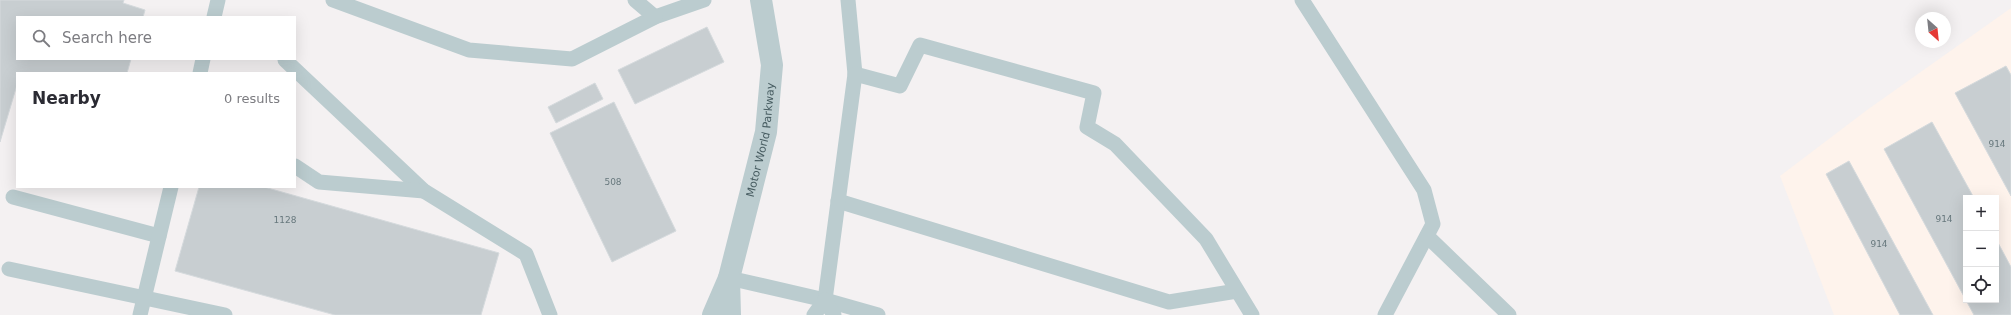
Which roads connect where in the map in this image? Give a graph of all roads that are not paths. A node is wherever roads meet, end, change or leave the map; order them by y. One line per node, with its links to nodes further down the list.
1 (218, 0): 8 (lane)
2 (333, 0): 9 (lane)
3 (636, 0): 9 (lane)
4 (704, 0): 9 (lane)
5 (760, 0): 22 (street, Motor World Parkway)
6 (848, 0): 13 (lane)
7 (1302, 0): 20 (lane)
8 (214, 16)
9 (655, 17)
10 (203, 60): 12 (lane)
11 (285, 60): 16 (lane)
12 (200, 72)
13 (855, 74): 18 (lane); 23 (lane)
14 (296, 167): 16 (lane)
15 (171, 188): 19 (lane)
16 (424, 192): 28 (lane)
17 (13, 197): 19 (lane)
18 (838, 201): 23 (lane); 25 (lane)
19 (159, 236): 24 (lane)
20 (1427, 236): 35 (lane); 36 (lane)
21 (9, 269): 24 (lane)
22 (729, 278): 25 (lane); 29 (street, Motor World Parkway); 30 (street, Motor World Parkway)
23 (1237, 291): 34 (lane)
24 (144, 299): 26 (lane); 27 (lane)
25 (825, 300): 31 (lane); 32 (lane); 33 (lane)
26 (140, 315)
27 (226, 315)
28 (550, 315)
29 (713, 315)
30 (730, 315)
31 (814, 315)
32 (834, 315)
33 (878, 315)
34 (1252, 315)
35 (1385, 315)
36 (1509, 315)

